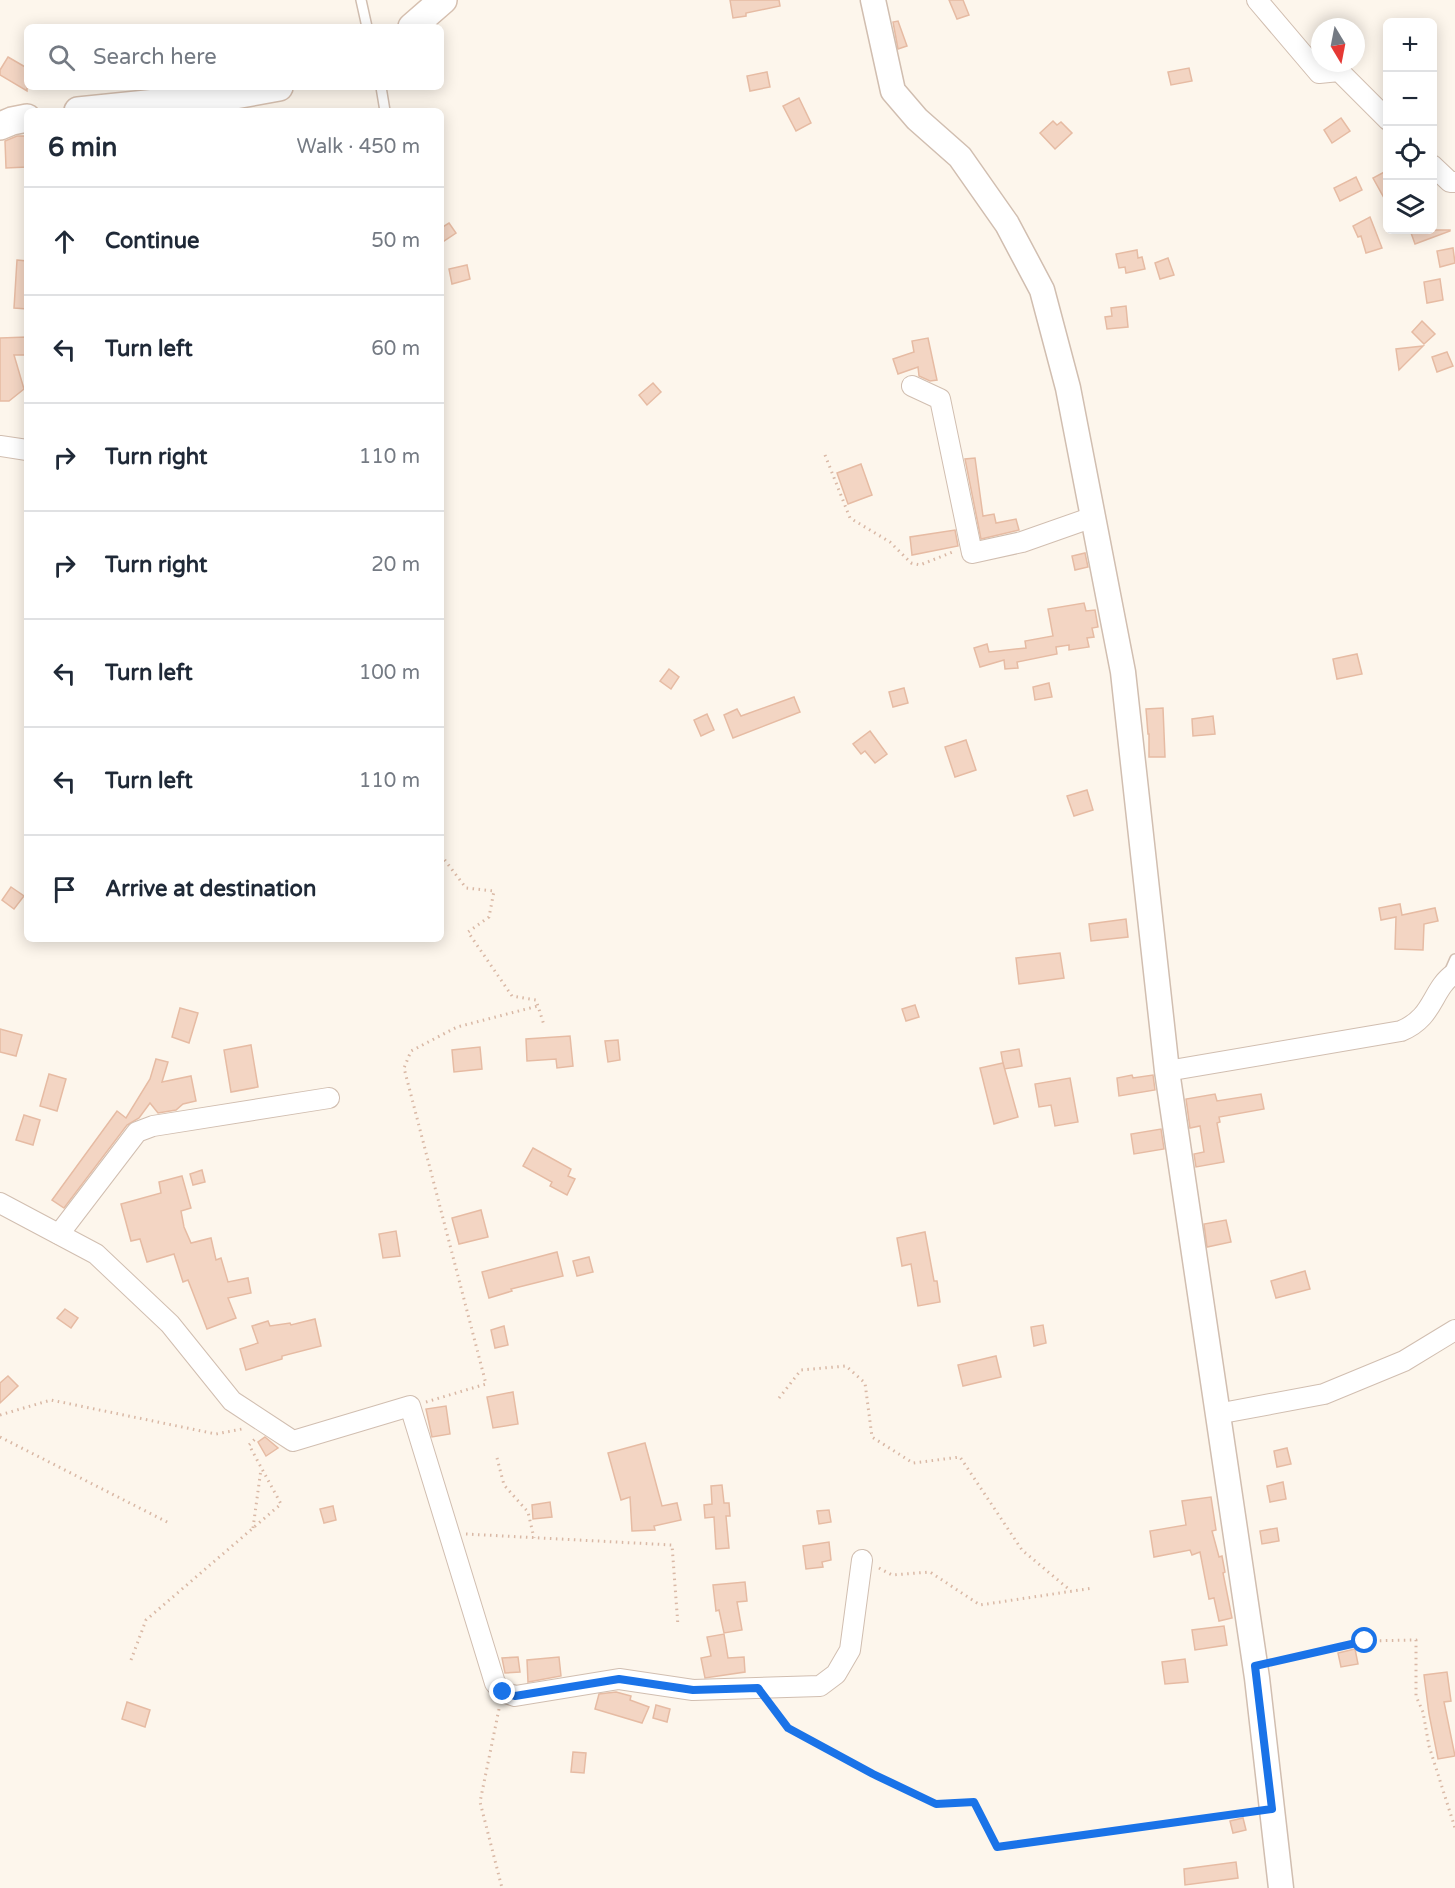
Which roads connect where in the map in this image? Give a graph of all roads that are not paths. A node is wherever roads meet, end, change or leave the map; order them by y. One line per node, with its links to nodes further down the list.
1 (361, 0): 5 (lane)
2 (443, 0): 6 (main road)
3 (873, 0): 19 (street)
4 (1257, 0): 11 (street)
5 (366, 24)
6 (415, 24)
7 (262, 90): 9 (main road)
8 (382, 90): 10 (lane)
9 (107, 108)
10 (384, 108)
11 (1383, 115)
12 (24, 119): 13 (main road)
13 (0, 126)
14 (1437, 170): 15 (street)
15 (1455, 182)
16 (912, 386): 19 (street)
17 (0, 446): 18 (street)
18 (24, 450)
19 (1093, 517): 22 (street)
20 (1455, 958): 21 (lane)
21 (1449, 979): 22 (street)
22 (1167, 1071): 27 (street)
23 (329, 1098): 25 (street)
24 (0, 1203): 25 (street)
25 (59, 1234): 28 (street)
26 (1455, 1330): 27 (street)
27 (1217, 1414): 29 (street)
28 (862, 1560)
29 (1281, 1888)

